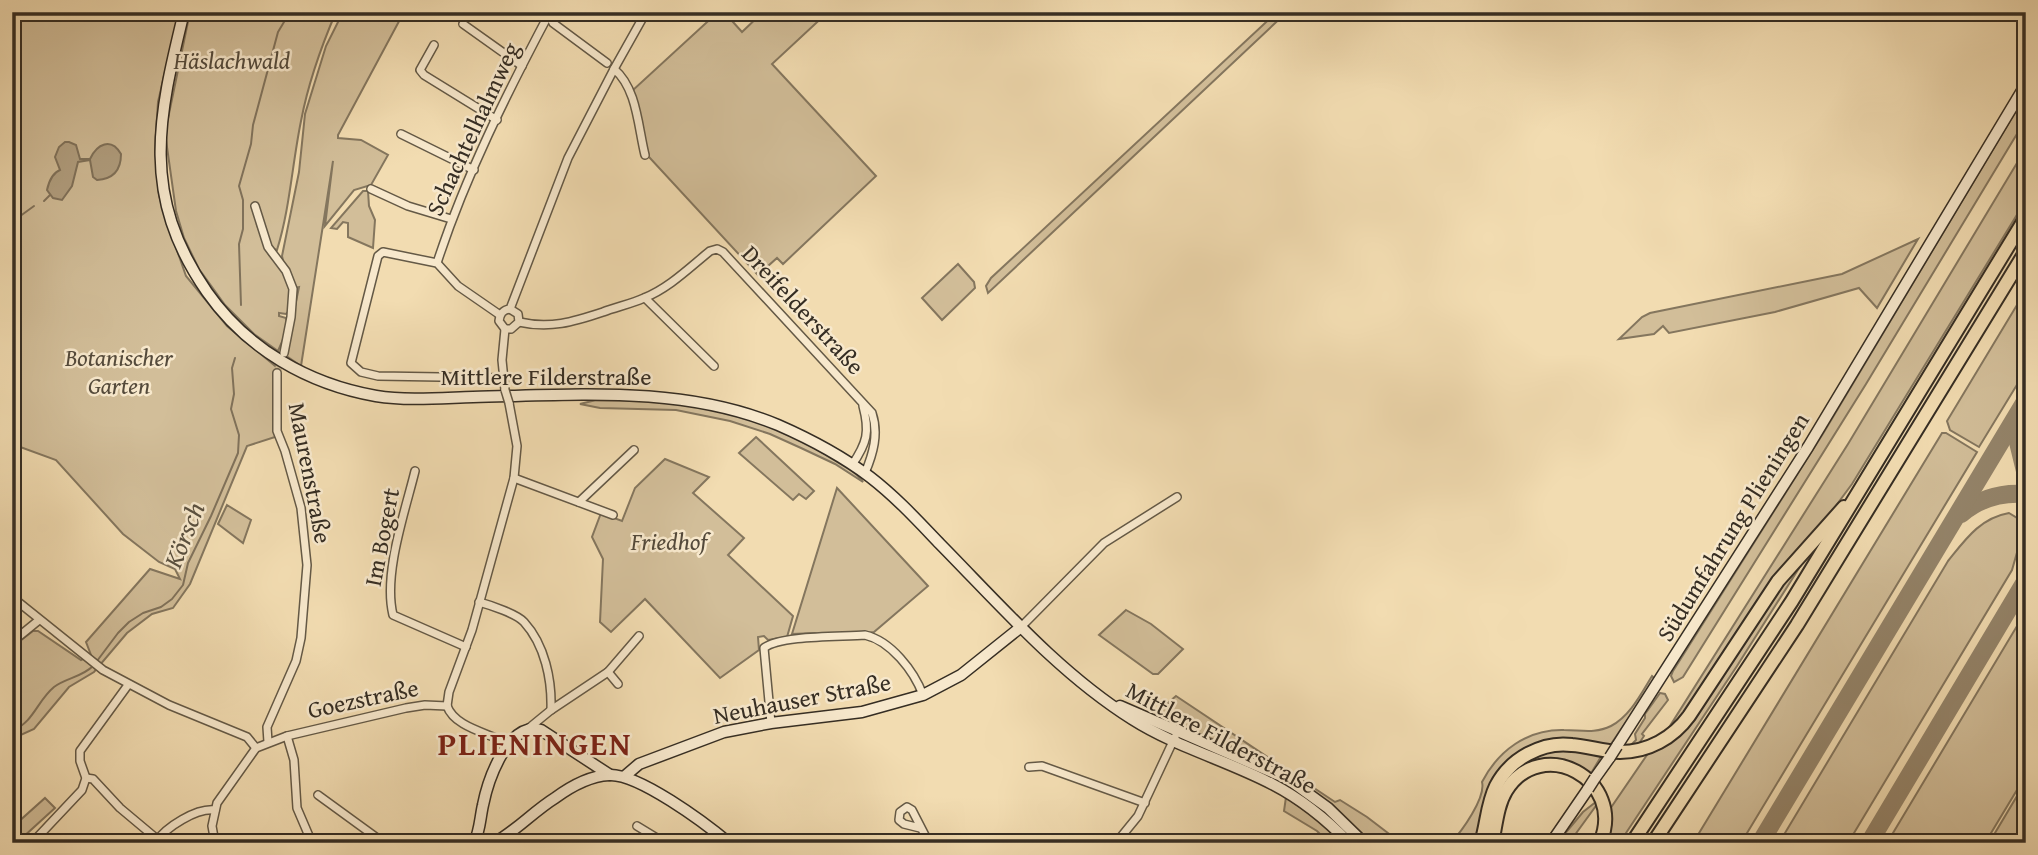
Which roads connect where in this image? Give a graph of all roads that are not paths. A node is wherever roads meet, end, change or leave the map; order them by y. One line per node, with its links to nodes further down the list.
1 (184, 12): 31 (main road, Mittlere Filderstraße)
2 (646, 12): 8 (street)
3 (549, 13): 6 (street); 7 (street, Schachtelhalmweg)
4 (463, 24): 7 (street)
5 (434, 45): 10 (street)
6 (607, 62)
7 (522, 66): 10 (street, Schachtelhalmweg)
8 (614, 69): 12 (street); 21 (street)
9 (2026, 84): 87 (main road, Südumfahrung Plieningen, bridge)
10 (496, 120): 13 (street, Schachtelhalmweg)
11 (401, 134): 13 (street)
12 (645, 155)
13 (474, 170): 17 (street, Schachtelhalmweg)
14 (371, 189): 17 (street)
15 (254, 206): 25 (street)
16 (2026, 217): 35 (highway)
17 (452, 219): 19 (street, Schachtelhalmweg)
18 (2026, 251): 90 (highway)
19 (437, 263): 22 (street); 28 (street)
20 (645, 298): 23 (street, Dreifelderstraße); 26 (street); 29 (street, Dreifelderstraße)
21 (510, 309): 22 (street); 23 (street)
22 (499, 315): 24 (street)
23 (519, 322): 24 (street)
24 (505, 329): 28 (street)
25 (284, 353)
26 (714, 366)
27 (277, 373): 59 (street, Maurenstraße)
28 (503, 378): 34 (street, bridge)
29 (862, 402): 31 (street, Dreifelderstraße); 33 (street, Dreifelderstraße)
30 (634, 450): 37 (street)
31 (852, 465): 33 (main road, Mittlere Filderstraße)
32 (415, 471): 45 (street, Im Bogert)
33 (864, 473): 42 (main road, Mittlere Filderstraße)
34 (514, 478): 37 (street); 40 (street)
35 (1859, 492): 85 (highway); 89 (highway)
36 (1177, 498): 42 (street, Neuhauser Straße)
37 (579, 502): 38 (street)
38 (613, 515)
39 (12, 597): 41 (street)
40 (479, 602): 45 (street); 52 (street)
41 (39, 620): 44 (street); 48 (street)
42 (1021, 627): 49 (main road, Neuhauser Straße); 50 (main road, Mittlere Filderstraße)
43 (639, 636): 46 (street)
44 (12, 642)
45 (466, 647): 51 (street)
46 (608, 672): 47 (street); 52 (street)
47 (618, 684)
48 (128, 685): 62 (street); 66 (street)
49 (923, 695): 54 (main road, Neuhauser Straße); 54 (street)
50 (1105, 699): 57 (main road, Mittlere Filderstraße); 60 (main road, Mittlere Filderstraße)
51 (447, 706): 58 (street, Goezstraße); 61 (street, Goezstraße)
52 (551, 710): 53 (street)
53 (542, 718): 55 (street); 56 (street)
54 (771, 723): 65 (main road, Neuhauser Straße)
55 (529, 729): 56 (main road); 61 (main road)
56 (541, 730): 64 (main road)
57 (1179, 730): 60 (street); 84 (main road, Mittlere Filderstraße)
58 (288, 736): 59 (street, Goezstraße); 76 (street)
59 (268, 742): 62 (street, Goezstraße)
60 (1173, 742): 68 (street); 83 (main road, Mittlere Filderstraße)
61 (508, 744): 73 (main road)
62 (256, 748): 69 (street)
63 (1029, 767): 68 (street)
64 (595, 771): 65 (main road); 78 (main road)
65 (625, 776): 80 (main road)
66 (86, 778): 72 (street); 74 (street)
67 (318, 795): 77 (street)
68 (1145, 803): 82 (street)
69 (215, 810): 72 (street); 75 (street)
70 (636, 825): 79 (street)
71 (920, 828): 81 (street)
72 (157, 841)
73 (478, 841)
74 (32, 843)
75 (215, 843)
76 (312, 843)
77 (384, 843)
78 (494, 843)
79 (665, 843)
80 (729, 843)
81 (929, 843)
82 (1116, 843)
83 (1349, 843)
84 (1364, 843)
85 (1481, 843)
86 (1492, 843): 88 (highway)
87 (1550, 843)
88 (1600, 843)
89 (1632, 843)
90 (1653, 843)

